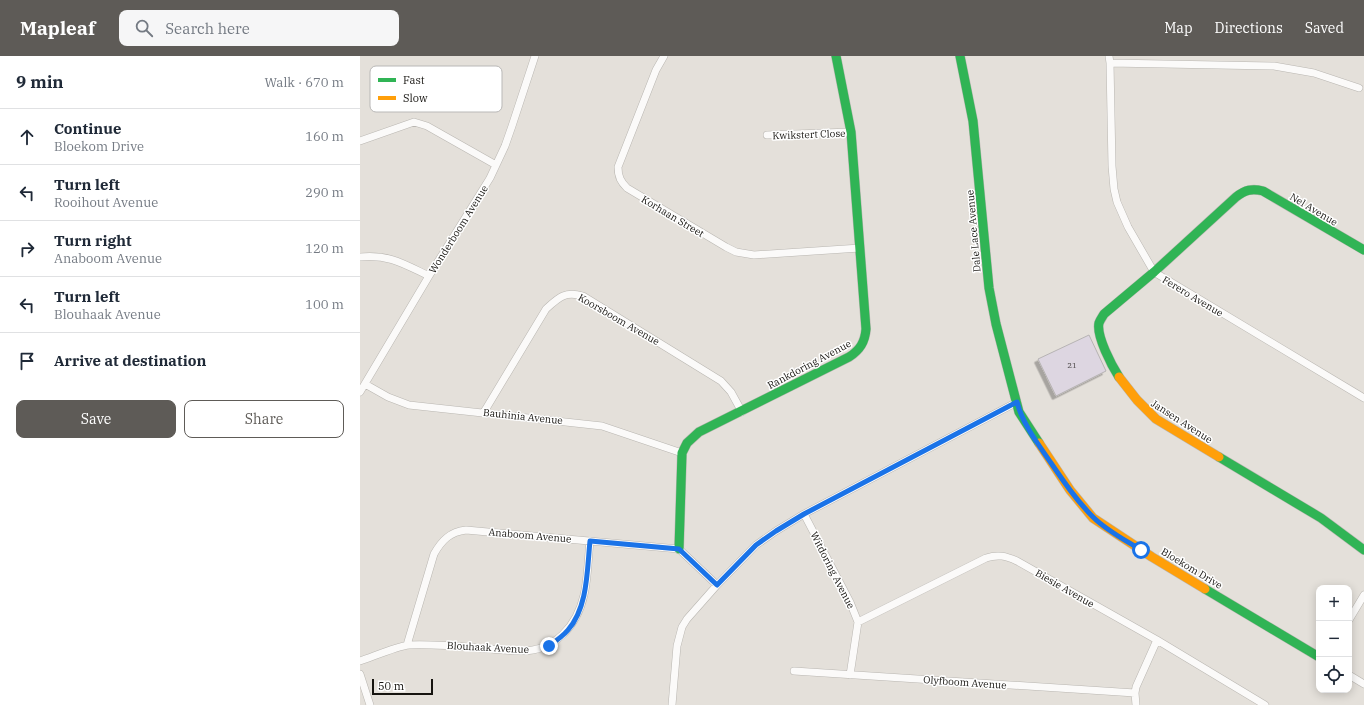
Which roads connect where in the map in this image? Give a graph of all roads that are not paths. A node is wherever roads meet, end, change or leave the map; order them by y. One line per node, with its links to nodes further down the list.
1 (535, 56): 11 (street, Wonderboom Avenue)
2 (664, 56): 13 (street, Korhaan Street)
3 (836, 56): 8 (street, Rankdoring Avenue)
4 (960, 56): 21 (street, Dale Lace Avenue)
5 (1109, 59): 6 (street); 16 (street, Ferero Avenue)
6 (1362, 85): 7 (street)
7 (1364, 94)
8 (851, 132): 9 (street, Kwikstert Close); 13 (street, Rankdoring Avenue)
9 (766, 135)
10 (360, 141): 11 (street)
11 (496, 165): 17 (street, Wonderboom Avenue)
12 (1253, 188): 14 (street, Nel Avenue); 16 (street, Jansen Avenue)
13 (860, 248): 23 (street, Rankdoring Avenue)
14 (1364, 250)
15 (360, 257): 17 (street)
16 (1154, 272): 20 (street, Ferero Avenue); 28 (street, Jansen Avenue)
17 (429, 276): 18 (street, Wonderboom Avenue)
18 (365, 384): 19 (street, Wonderboom Avenue); 22 (street, Bauhinia Avenue)
19 (360, 392)
20 (1364, 398)
21 (1017, 402): 25 (street); 35 (street, Bloekom Drive)
22 (484, 412): 23 (street, Koorsboom Avenue); 24 (street, Bauhinia Avenue)
23 (742, 412): 24 (street, Rankdoring Avenue)
24 (682, 452): 27 (street)
25 (804, 514): 29 (street); 32 (street, Witdoring Avenue)
26 (590, 541): 27 (street, Anaboom Avenue); 34 (street, Blouhaak Avenue); 34 (street, Anaboom Avenue)
27 (679, 549): 29 (street)
28 (1364, 550)
29 (717, 585): 44 (street)
30 (1364, 595): 31 (street)
31 (1352, 615)
32 (858, 622): 33 (street, Biesie Avenue); 39 (street)
33 (1157, 640): 42 (street); 46 (street, Biesie Avenue)
34 (407, 646): 36 (street, Blouhaak Avenue)
35 (1316, 655)
36 (360, 661)
37 (794, 671): 39 (street, Olyfboom Avenue)
38 (360, 674): 43 (street)
39 (850, 675): 42 (street, Olyfboom Avenue)
40 (1352, 677): 41 (street)
41 (1364, 684)
42 (1135, 693): 45 (street)
43 (370, 705)
44 (672, 705)
45 (1136, 705)
46 (1265, 705)

